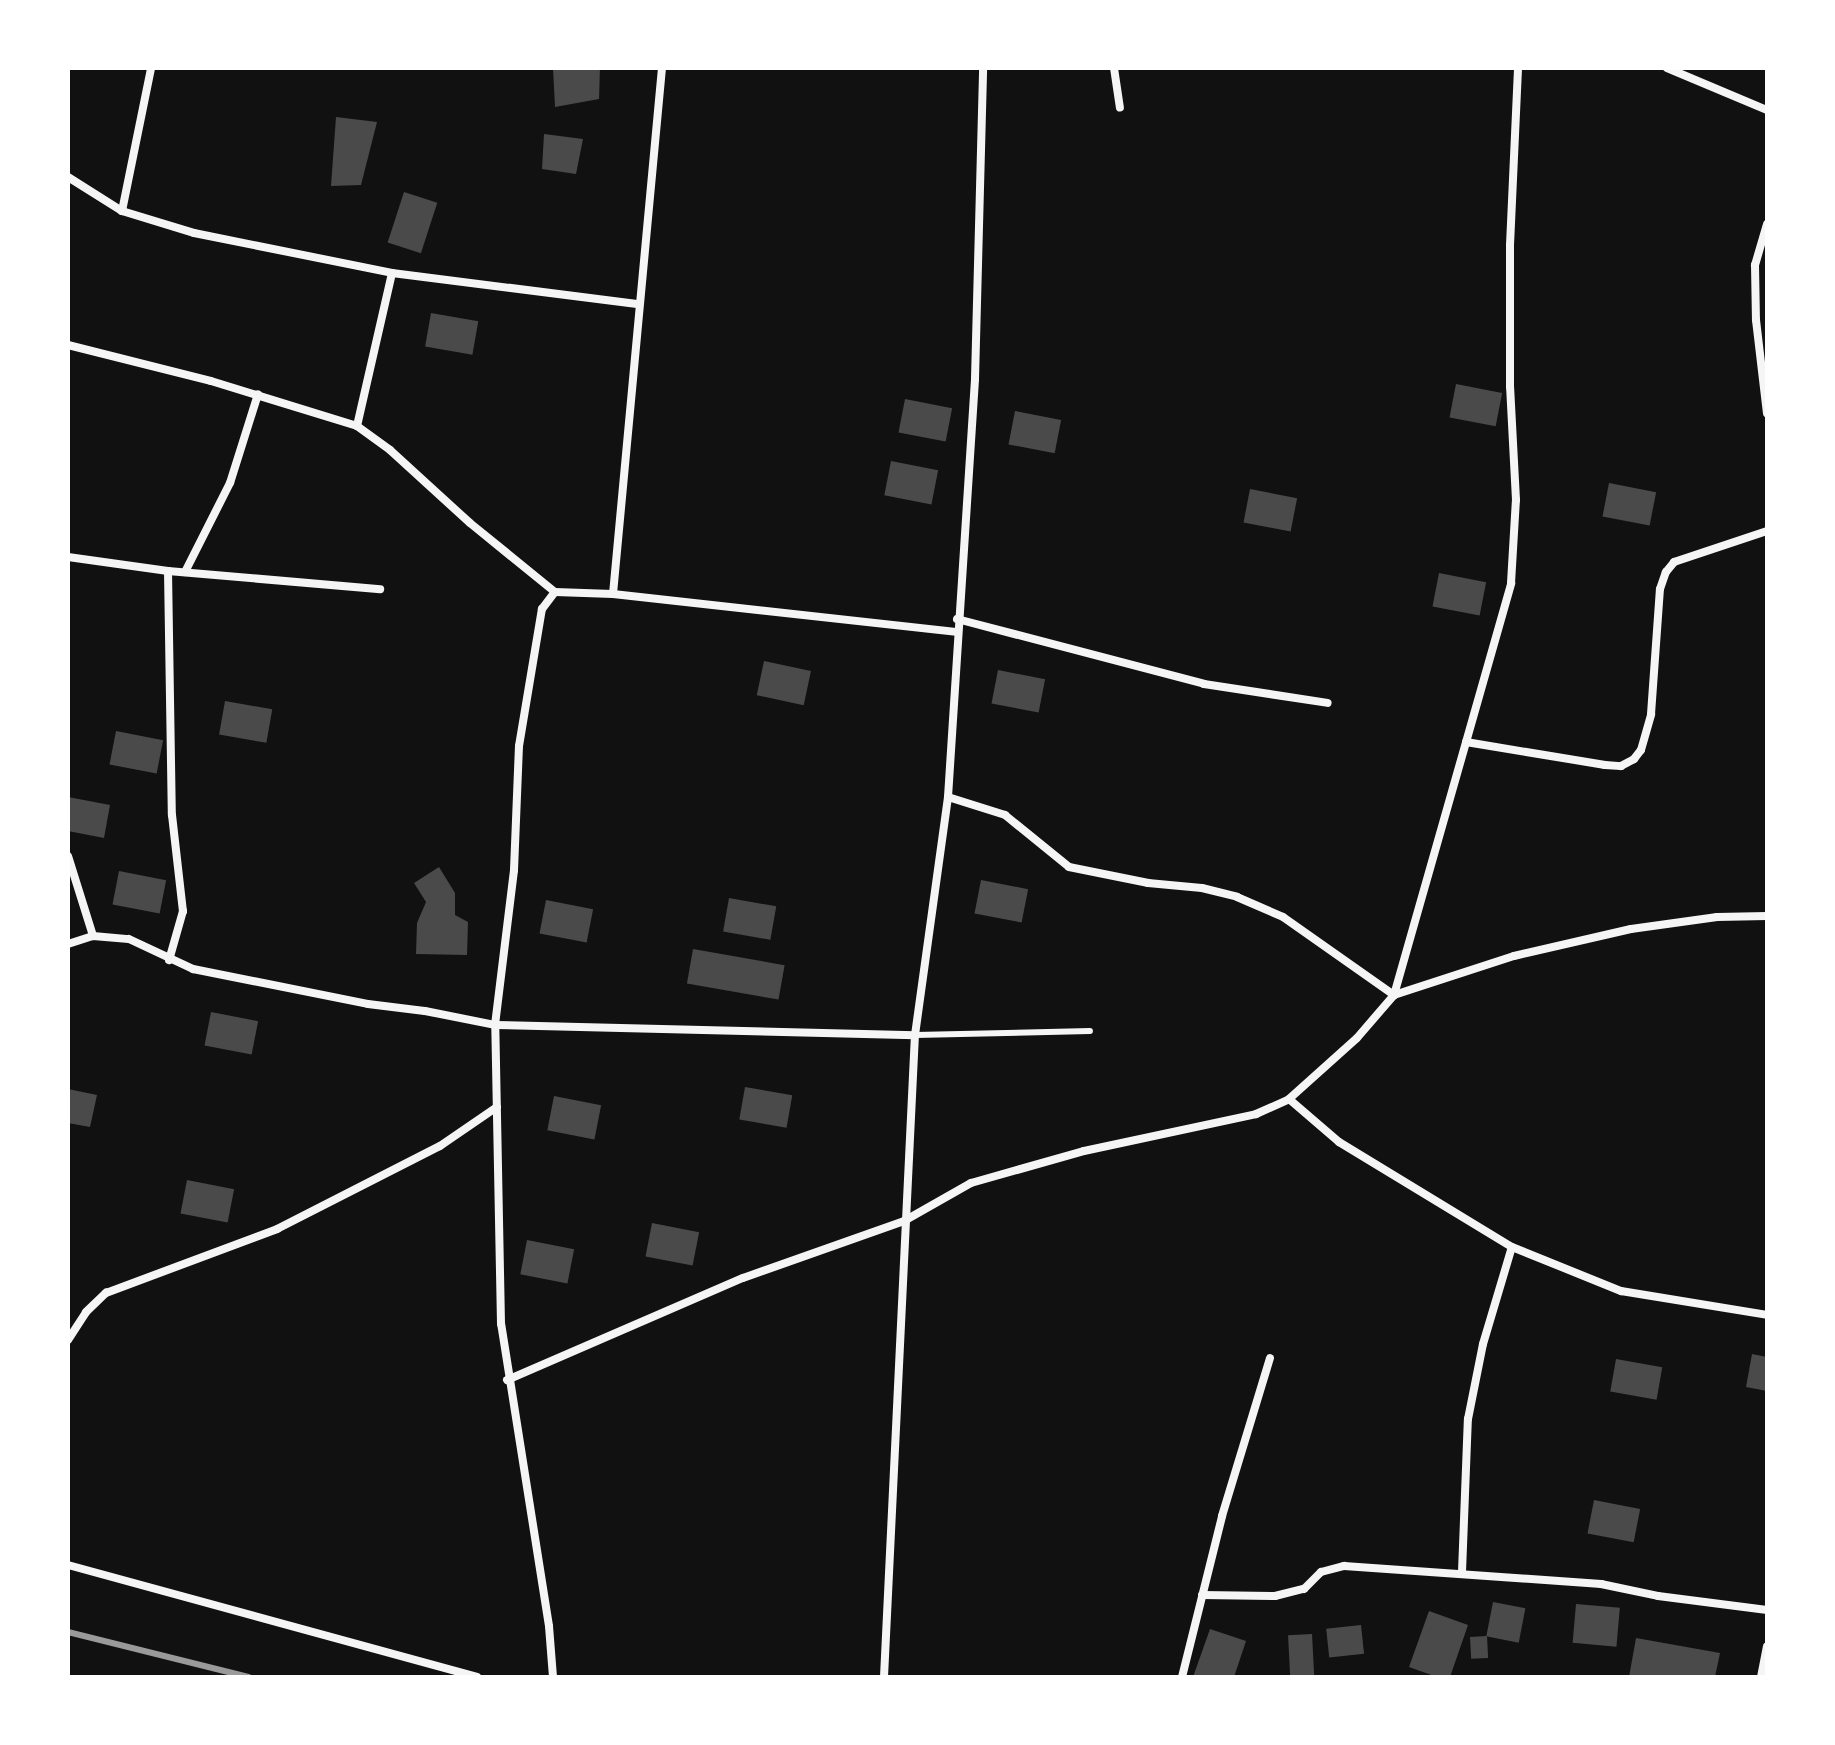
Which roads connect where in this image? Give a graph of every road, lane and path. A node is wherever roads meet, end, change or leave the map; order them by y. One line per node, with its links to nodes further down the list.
1 (151, 68): 10 (street)
2 (662, 68): 13 (street)
3 (983, 68): 25 (street)
4 (1114, 68): 7 (street)
5 (1518, 68): 28 (street)
6 (1667, 68): 8 (street)
7 (1120, 108)
8 (1767, 110)
9 (68, 177): 10 (street)
10 (122, 211): 12 (street)
11 (1767, 224): 16 (street)
12 (392, 273): 13 (street); 17 (street)
13 (639, 304): 24 (street)
14 (68, 345): 15 (street)
15 (258, 394): 17 (street); 21 (street)
16 (1767, 413)
17 (357, 426): 23 (street)
18 (1767, 531): 28 (street)
19 (68, 557): 20 (street)
20 (168, 571): 21 (street); 34 (street)
21 (185, 572): 22 (street)
22 (380, 589)
23 (555, 592): 24 (street); 36 (street)
24 (613, 594): 26 (street)
25 (957, 619): 26 (street); 27 (street)
26 (956, 632): 29 (street)
27 (1328, 703)
28 (1466, 742): 35 (street)
29 (948, 797): 35 (street); 38 (street)
30 (68, 856): 32 (street)
31 (1767, 916): 35 (street)
32 (93, 936): 33 (street); 34 (street)
33 (68, 944)
34 (169, 960): 36 (street)
35 (1394, 995): 39 (street)
36 (495, 1025): 38 (street); 40 (street)
37 (1090, 1031): 38 (lane)
38 (915, 1035): 41 (street)
39 (1289, 1099): 41 (street); 42 (street)
40 (497, 1107): 44 (street); 46 (street)
41 (904, 1221): 46 (street); 54 (street)
42 (1512, 1247): 43 (street); 48 (street)
43 (1767, 1315)
44 (68, 1340)
45 (1270, 1358): 49 (street)
46 (507, 1380): 53 (street)
47 (68, 1565): 52 (street)
48 (1462, 1572): 49 (street); 50 (street)
49 (1202, 1595): 55 (street)
50 (1767, 1610)
51 (1767, 1647): 56 (street)
52 (477, 1677)
53 (553, 1677)
54 (884, 1677)
55 (1182, 1677)
56 (1761, 1677)

